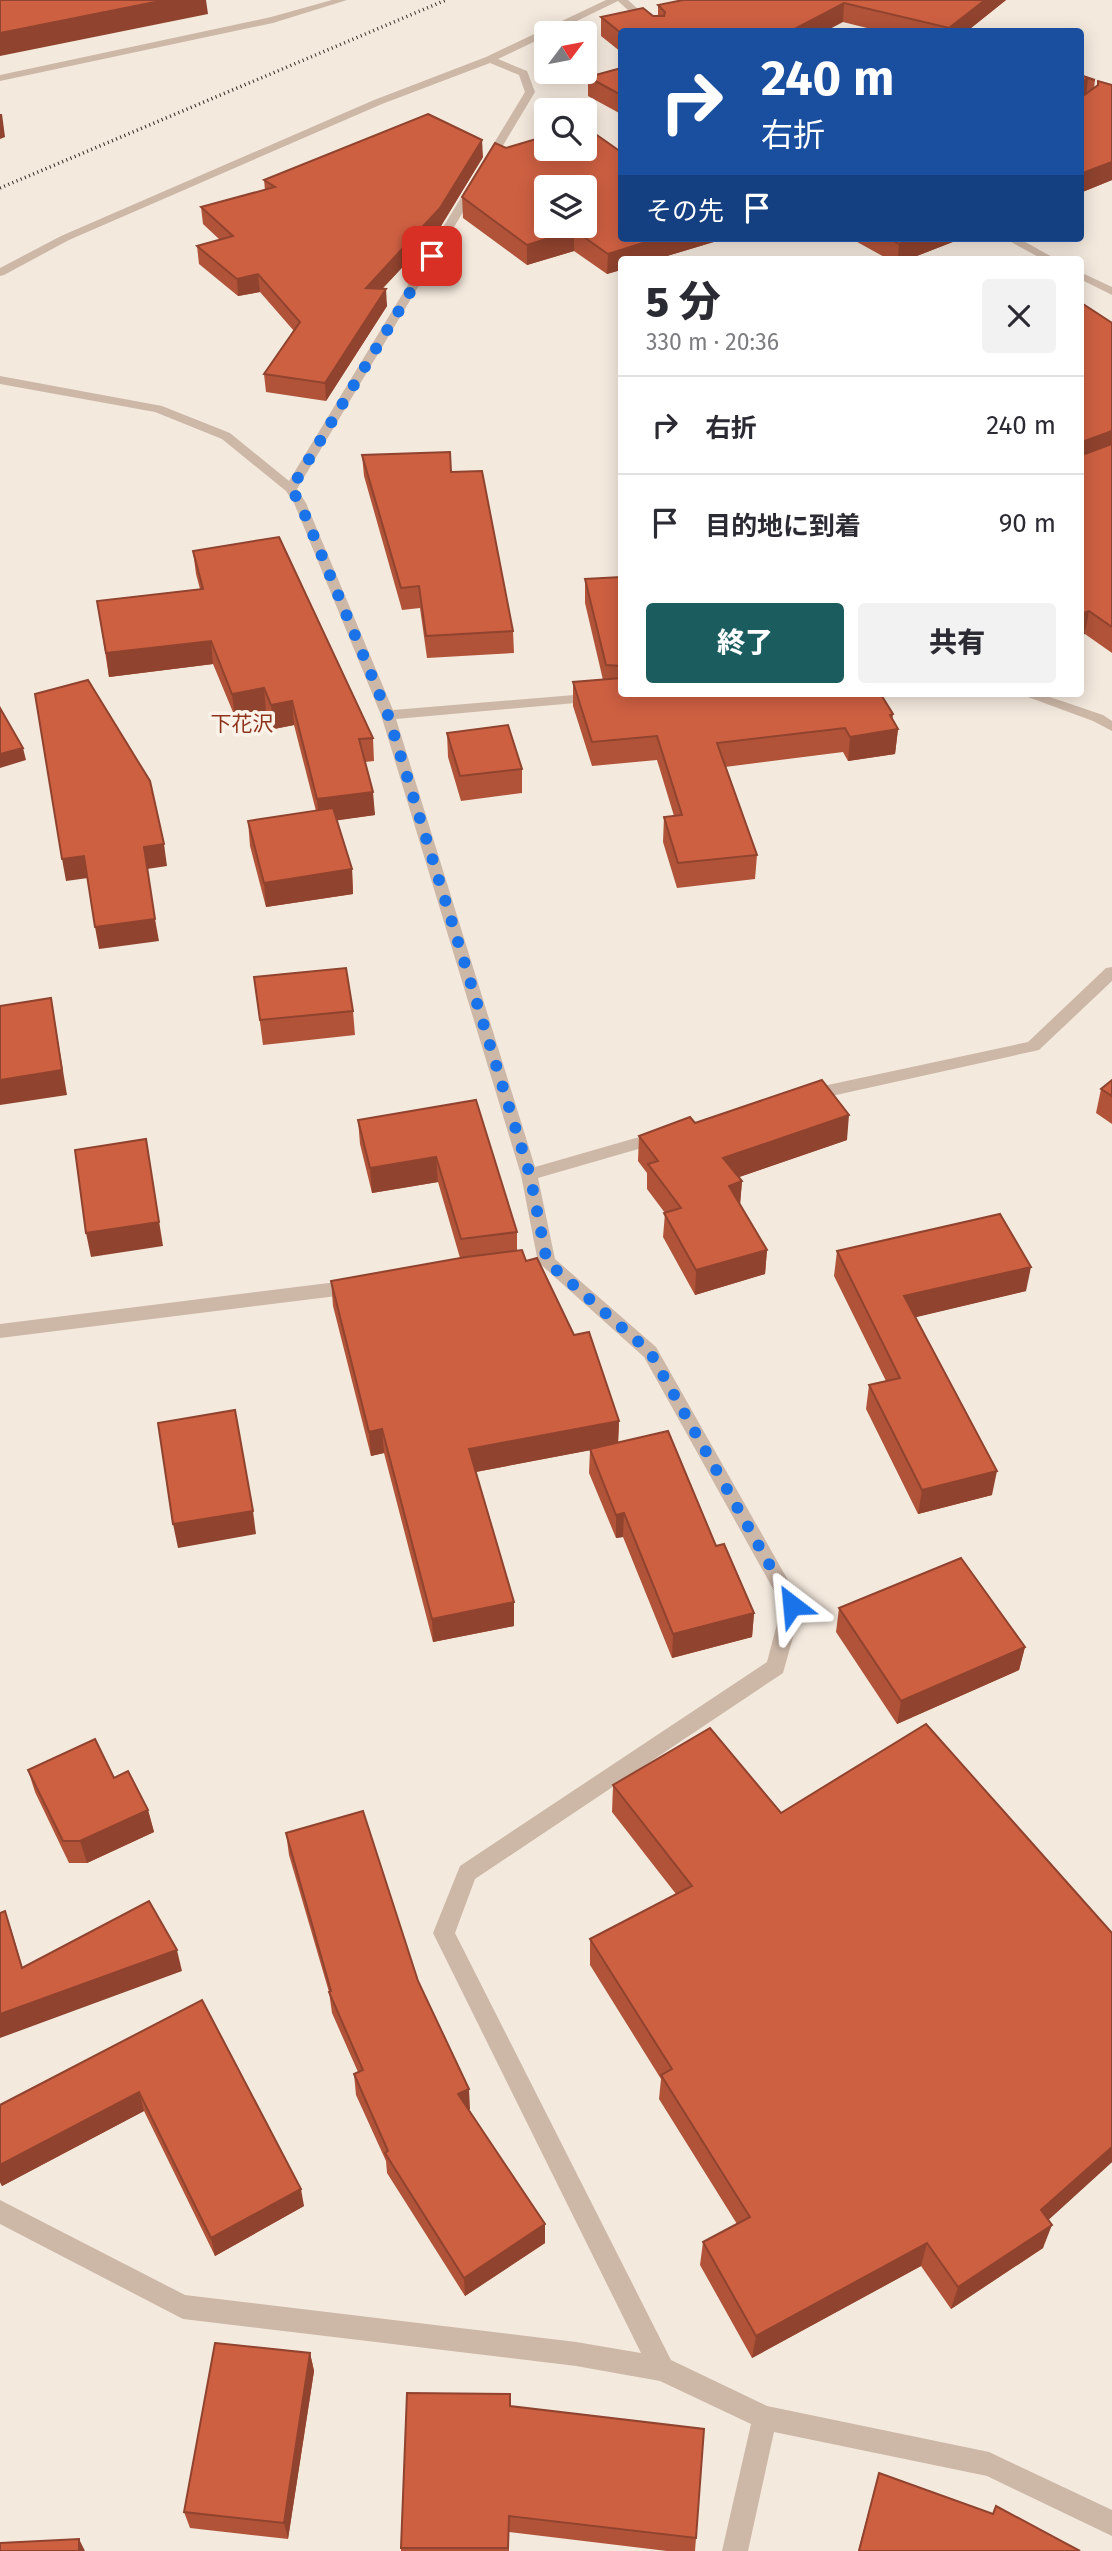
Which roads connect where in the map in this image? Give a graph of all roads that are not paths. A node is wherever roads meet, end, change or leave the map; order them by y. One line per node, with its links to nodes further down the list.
1 (342, 0): 6 (street)
2 (614, 0): 5 (street)
3 (622, 0): 4 (street)
4 (654, 28)
5 (490, 59): 9 (street); 13 (street)
6 (0, 78)
7 (1018, 242): 8 (street)
8 (1044, 256)
9 (0, 273)
10 (1084, 277): 11 (street)
11 (1112, 292)
12 (0, 380): 13 (street)
13 (291, 489): 16 (street)
14 (609, 696): 16 (street)
15 (1036, 697): 17 (street)
16 (388, 715): 21 (street)
17 (1112, 727)
18 (1112, 972): 19 (street)
19 (790, 1099)
20 (673, 1133): 21 (street)
21 (530, 1175): 25 (street)
22 (370, 1285): 23 (street)
23 (0, 1331)
24 (0, 2212): 25 (street)
25 (662, 2369): 26 (street)
26 (765, 2418): 27 (street); 28 (street)
27 (1112, 2523)
28 (735, 2551)

